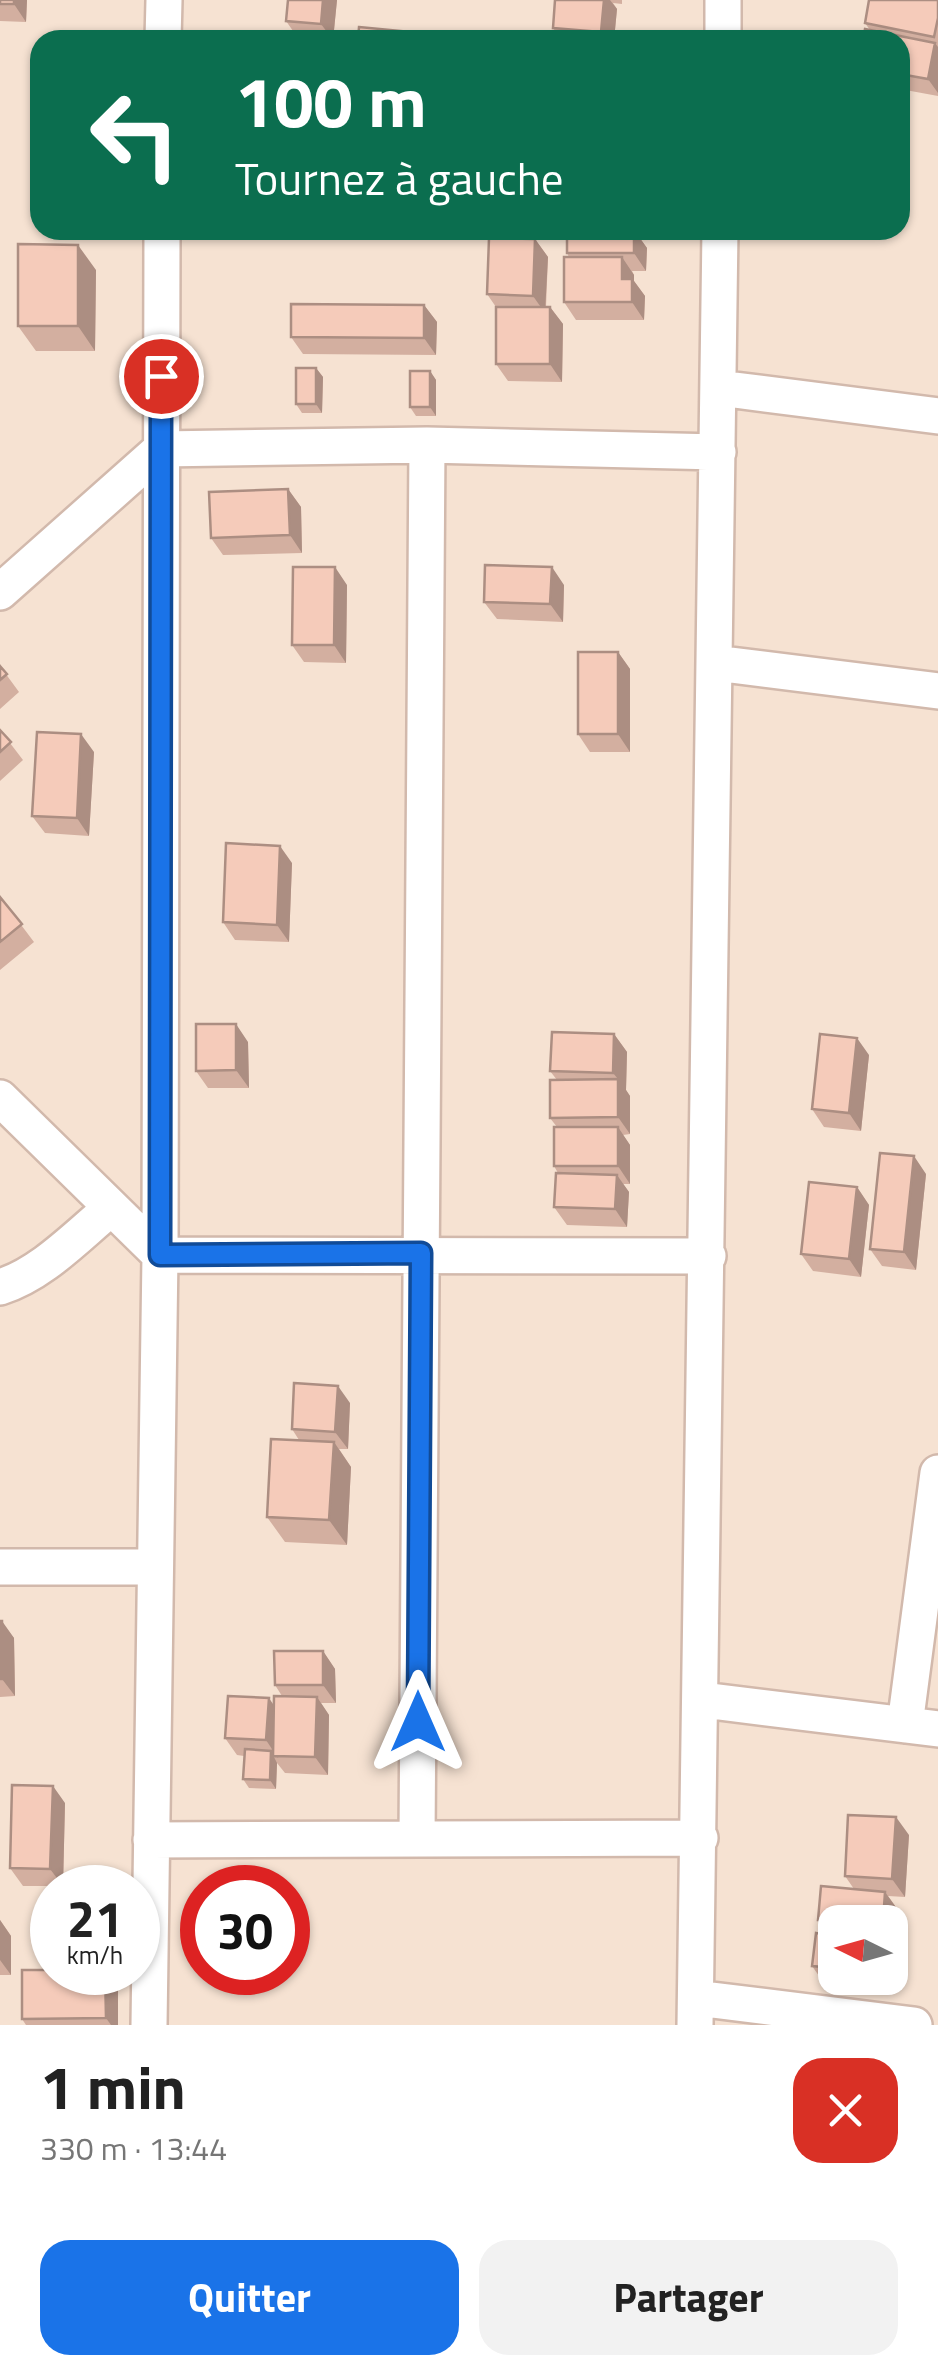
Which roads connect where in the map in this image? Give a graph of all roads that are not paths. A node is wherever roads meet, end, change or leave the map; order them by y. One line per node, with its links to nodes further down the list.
1 (164, 0): 3 (street)
2 (723, 0): 4 (street)
3 (164, 30)
4 (722, 30)
5 (162, 240): 10 (street)
6 (720, 240): 7 (street)
7 (718, 388): 8 (street); 11 (street)
8 (938, 416)
9 (427, 445): 10 (street); 11 (street); 17 (street)
10 (161, 449): 12 (street); 18 (street)
11 (718, 452): 13 (street)
12 (0, 592)
13 (715, 662): 14 (street); 19 (street)
14 (938, 691)
15 (0, 1098): 16 (street)
16 (110, 1209): 18 (street); 20 (street)
17 (421, 1253): 18 (street); 19 (street); 27 (street)
18 (160, 1255): 23 (street)
19 (708, 1256): 24 (street)
20 (5, 1292)
21 (938, 1474): 25 (street)
22 (0, 1567): 23 (street)
23 (155, 1568): 28 (street)
24 (703, 1700): 25 (street); 26 (street)
25 (921, 1727)
26 (700, 1838): 27 (street); 29 (street)
27 (417, 1839): 28 (street)
28 (151, 1840): 30 (street)
29 (696, 2011): 31 (street)
30 (149, 2025)
31 (914, 2025)

